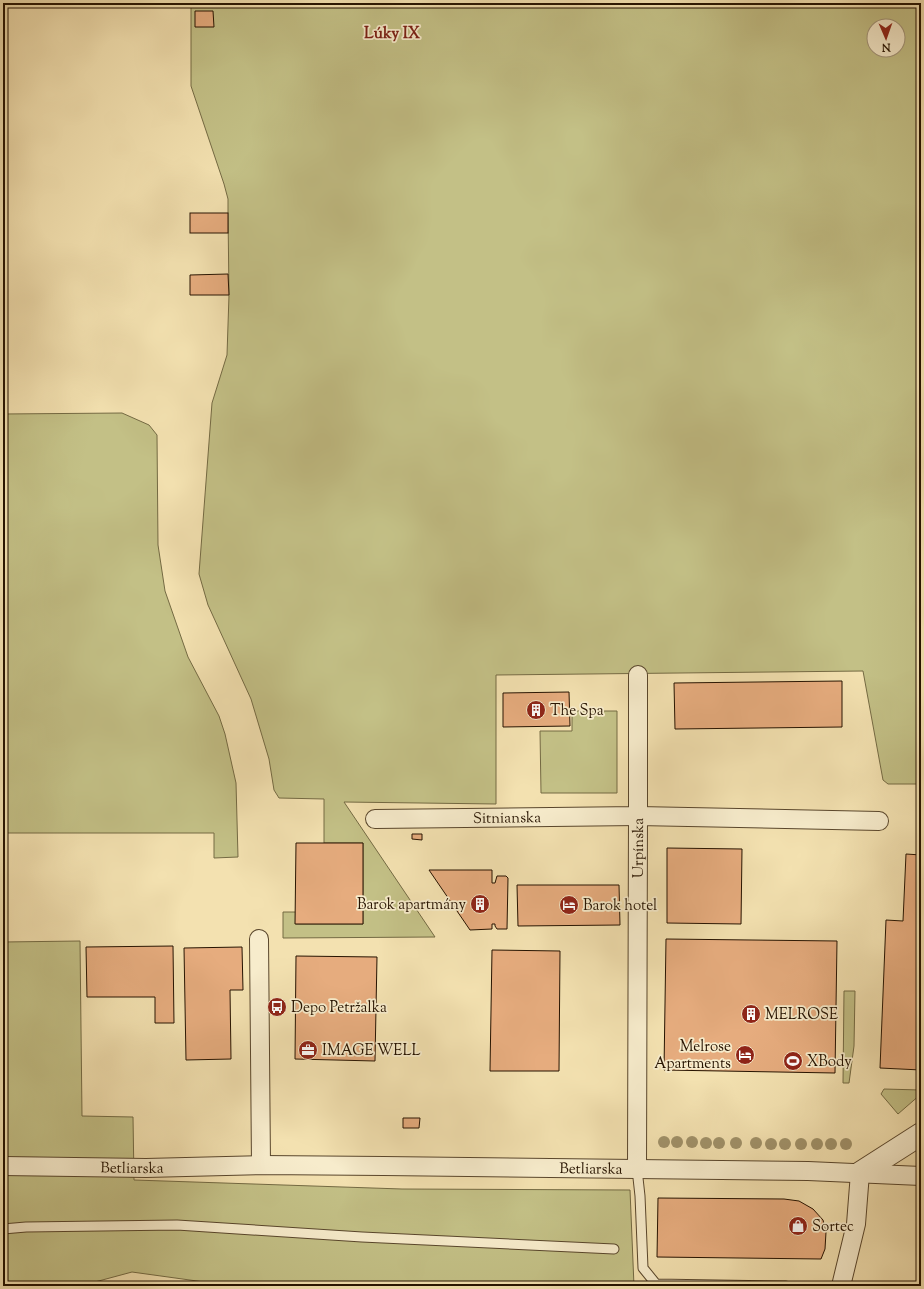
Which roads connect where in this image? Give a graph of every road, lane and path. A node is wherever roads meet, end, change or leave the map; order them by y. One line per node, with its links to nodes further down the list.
1 (638, 675): 2 (street)
2 (638, 816): 3 (street, Sitnianska); 4 (street, Urpínska); 9 (street, Urpínska)
3 (375, 818)
4 (879, 820)
5 (259, 939): 7 (street)
6 (921, 1134): 10 (street)
7 (261, 1165): 8 (street, Betliarska); 9 (street, Betliarska)
8 (3, 1166)
9 (637, 1169): 10 (street, Betliarska); 14 (lane)
10 (860, 1173): 11 (street, Betliarska); 15 (street)
11 (921, 1176)
12 (3, 1229): 13 (lane)
13 (614, 1249)
14 (786, 1286)
15 (841, 1286)

